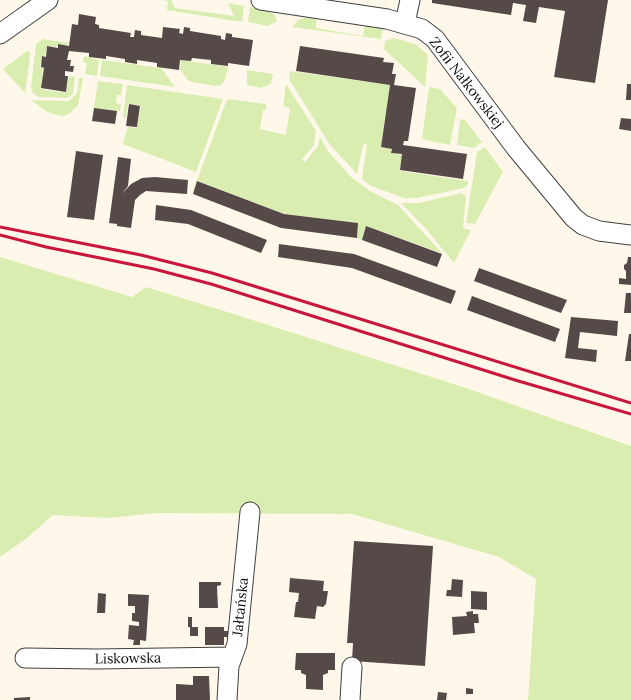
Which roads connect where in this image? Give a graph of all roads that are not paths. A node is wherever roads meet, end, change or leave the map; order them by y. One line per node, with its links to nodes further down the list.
1 (48, 0): 5 (street)
2 (261, 0): 4 (street, Zofii Nałkowskiej)
3 (410, 0): 4 (street)
4 (405, 23): 6 (street, Zofii Nałkowskiej)
5 (0, 34)
6 (631, 235)
7 (250, 512): 8 (street, Jałtańska)
8 (232, 657): 9 (street, Liskowska); 11 (street, Jałtańska)
9 (25, 658)
10 (352, 667): 12 (street)
11 (227, 700)
12 (350, 700)

